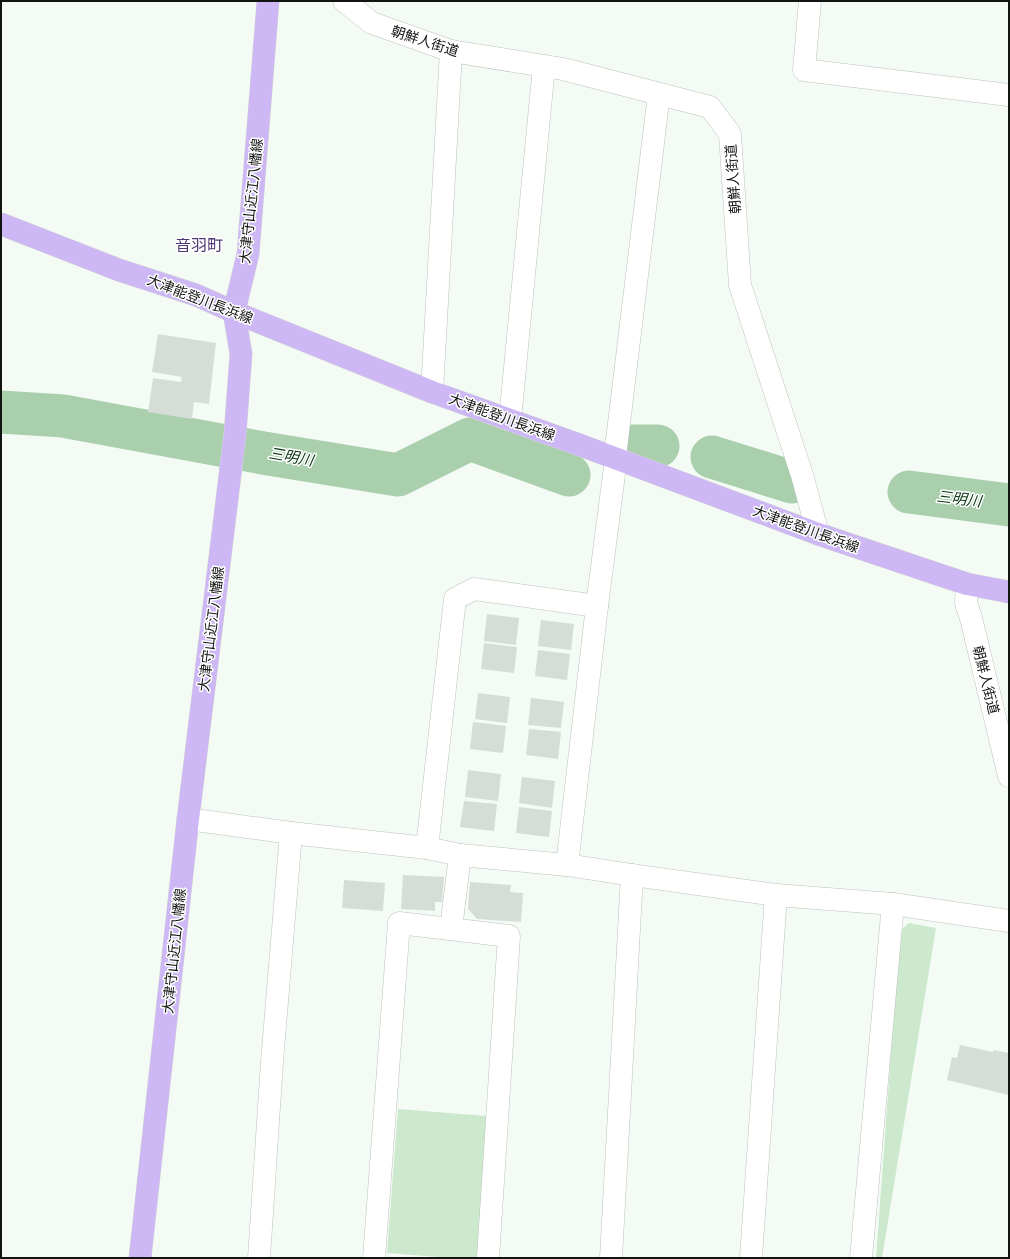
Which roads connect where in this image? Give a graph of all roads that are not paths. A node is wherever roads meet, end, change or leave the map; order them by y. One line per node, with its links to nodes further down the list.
1 (268, 1): 9 (main road, 大津守山近江八幡線)
2 (344, 1): 4 (street, 朝鮮人街道)
3 (810, 1): 7 (street)
4 (451, 52): 5 (street, 朝鮮人街道); 10 (street)
5 (544, 66): 6 (street, 朝鮮人街道); 11 (street)
6 (659, 94): 12 (street); 13 (street, 朝鮮人街道)
7 (1009, 95)
8 (1, 224): 9 (main road, 大津能登川長浜線)
9 (234, 312): 10 (main road, 大津能登川長浜線); 18 (main road, 大津守山近江八幡線)
10 (432, 392): 11 (main road, 大津能登川長浜線)
11 (510, 420): 12 (main road, 大津能登川長浜線)
12 (616, 459): 13 (main road, 大津能登川長浜線); 16 (street)
13 (818, 534): 14 (main road, 大津能登川長浜線)
14 (967, 584): 15 (main road, 大津能登川長浜線); 17 (street, 朝鮮人街道)
15 (1009, 592)
16 (597, 606): 20 (street); 22 (street)
17 (1009, 776)
18 (188, 818): 19 (street); 28 (main road, 大津守山近江八幡線)
19 (291, 833): 20 (street); 29 (street)
20 (427, 848): 21 (street)
21 (460, 855): 22 (street); 27 (street)
22 (567, 865): 23 (street)
23 (632, 875): 24 (street); 32 (street)
24 (776, 895): 25 (street); 33 (street)
25 (893, 904): 26 (street); 34 (street)
26 (1009, 920)
27 (451, 929): 30 (street); 31 (street)
28 (140, 1258)
29 (259, 1258)
30 (374, 1258)
31 (488, 1258)
32 (611, 1258)
33 (750, 1258)
34 (861, 1258)

